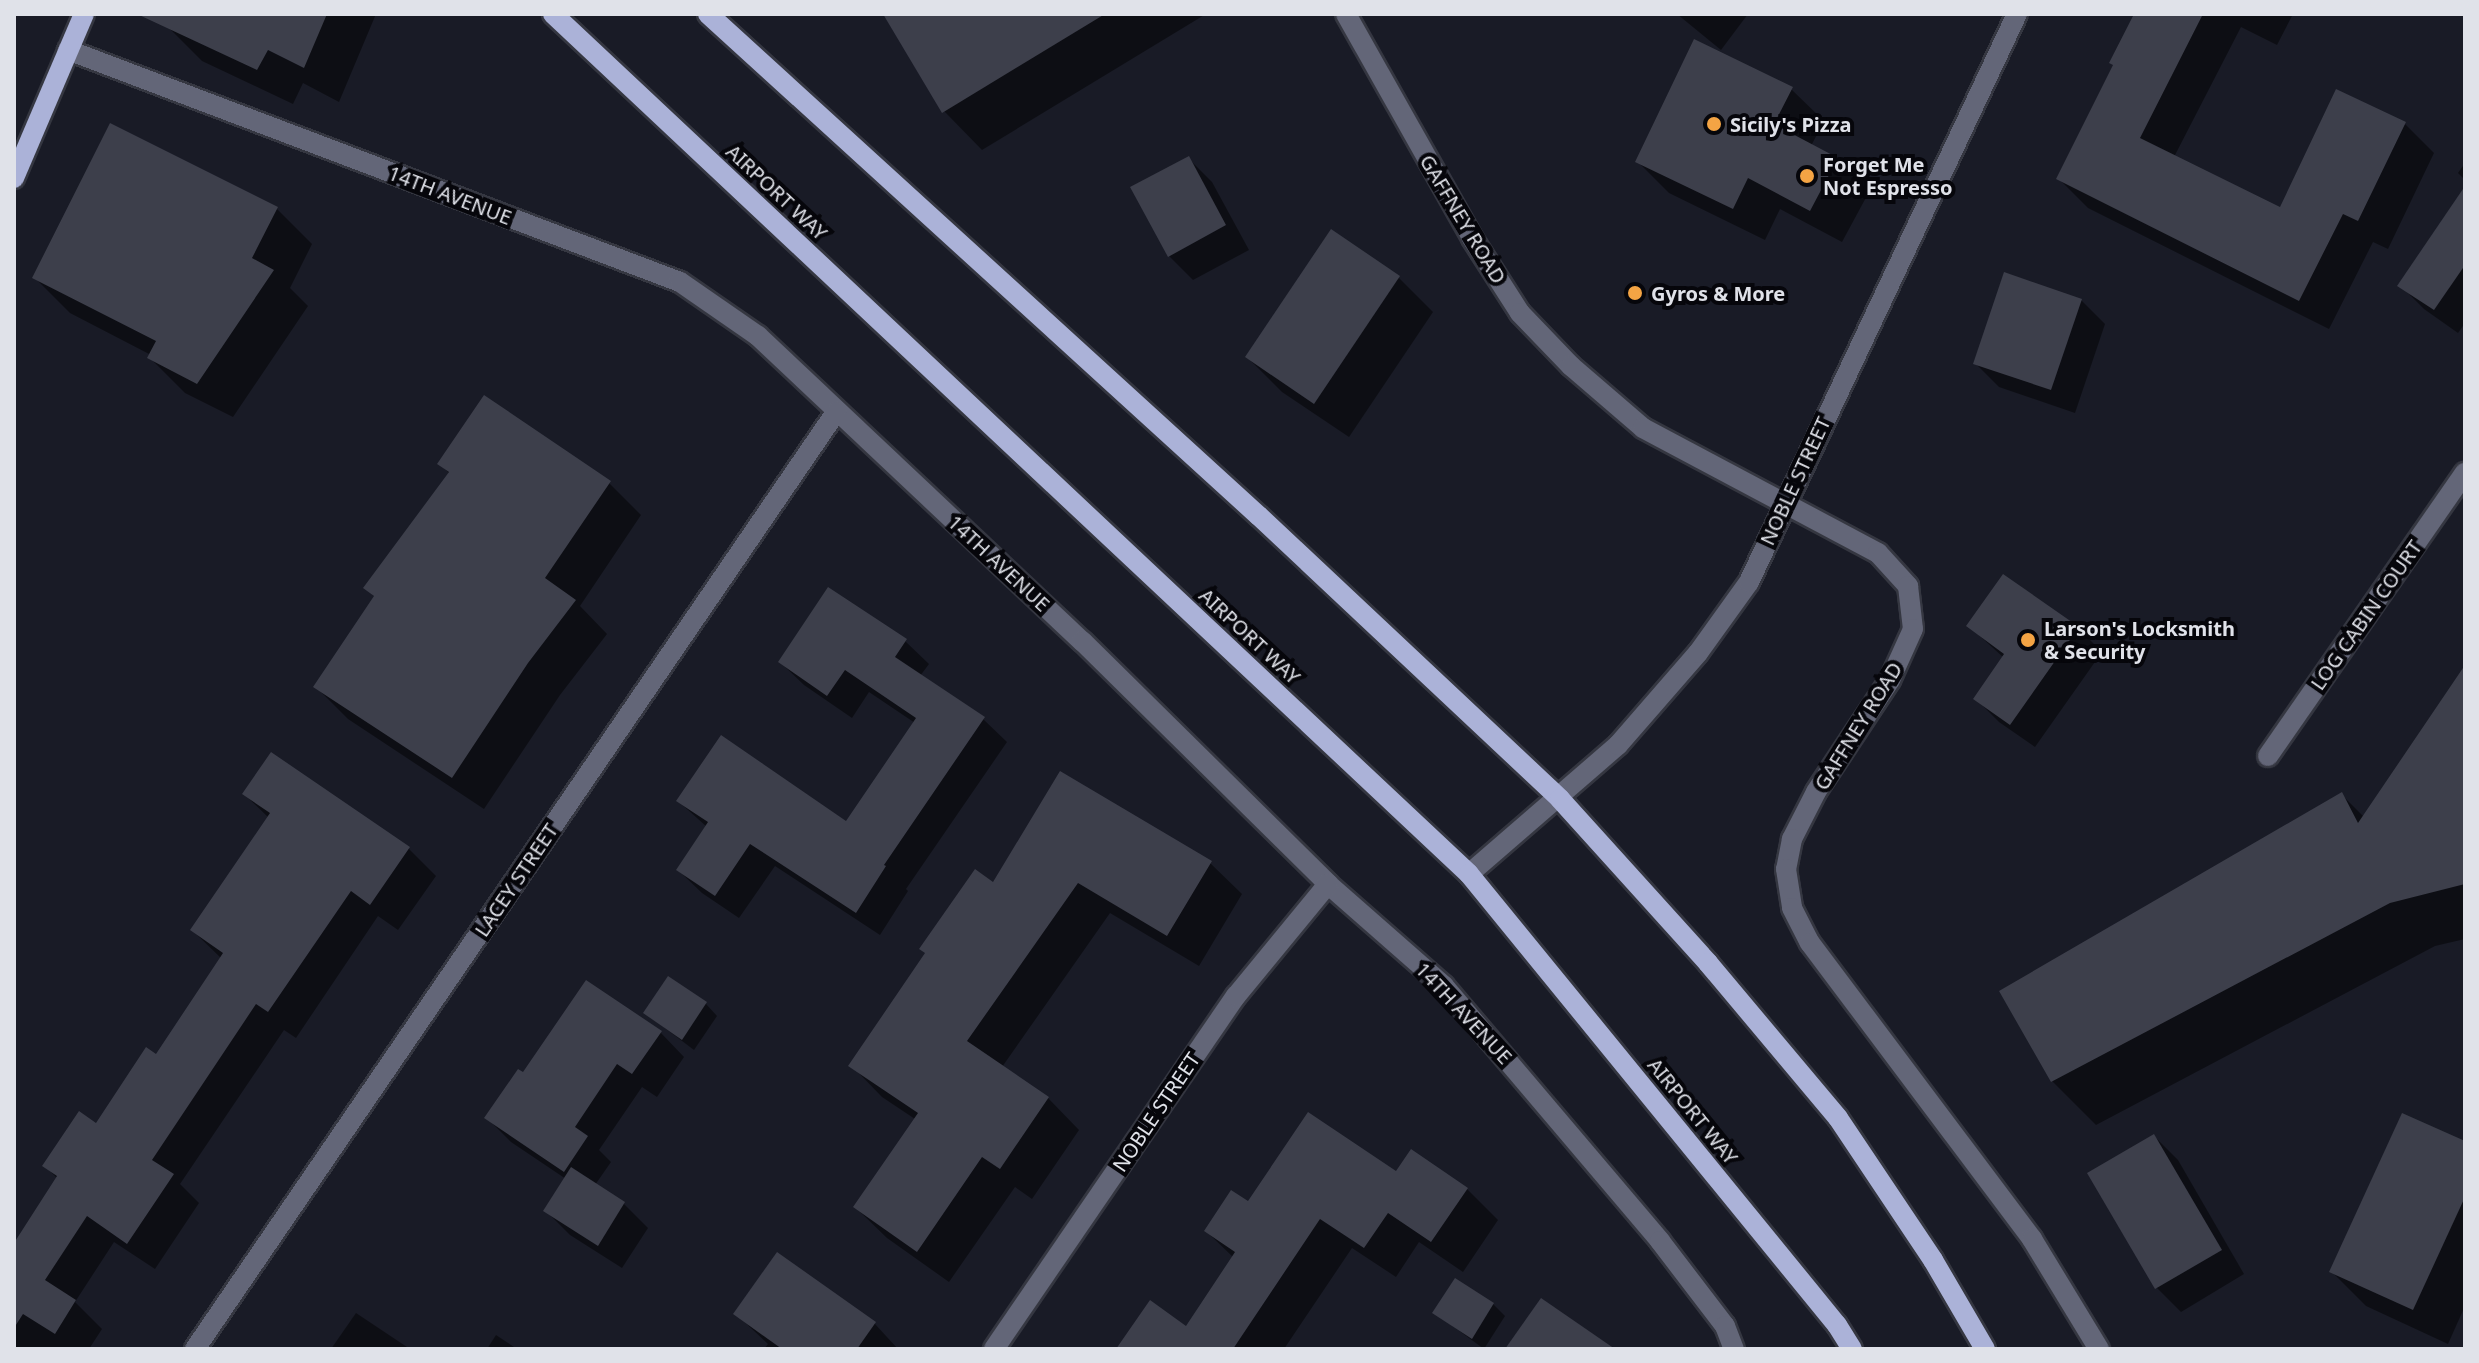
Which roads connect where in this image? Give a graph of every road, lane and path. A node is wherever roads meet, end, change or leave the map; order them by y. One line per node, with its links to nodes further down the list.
1 (84, 14): 6 (main road)
2 (553, 14): 13 (main road, AIRPORT WAY)
3 (708, 14): 12 (main road)
4 (1346, 14): 10 (street, GAFFNEY ROAD)
5 (2017, 14): 10 (street, NOBLE STREET)
6 (68, 50): 7 (main road); 8 (street, 14TH AVENUE)
7 (14, 178)
8 (836, 412): 14 (street, 14TH AVENUE); 15 (street, LACEY STREET)
9 (2465, 473): 11 (street, LOG CABIN COURT)
10 (1784, 504): 12 (street, NOBLE STREET); 20 (street, GAFFNEY ROAD)
11 (2268, 756)
12 (1560, 799): 13 (street, NOBLE STREET); 19 (main road)
13 (1469, 874): 18 (main road, AIRPORT WAY)
14 (1328, 884): 16 (street, NOBLE STREET); 17 (street, 14TH AVENUE)
15 (195, 1349)
16 (994, 1349)
17 (1734, 1349)
18 (1852, 1349)
19 (1985, 1349)
20 (2099, 1349)

